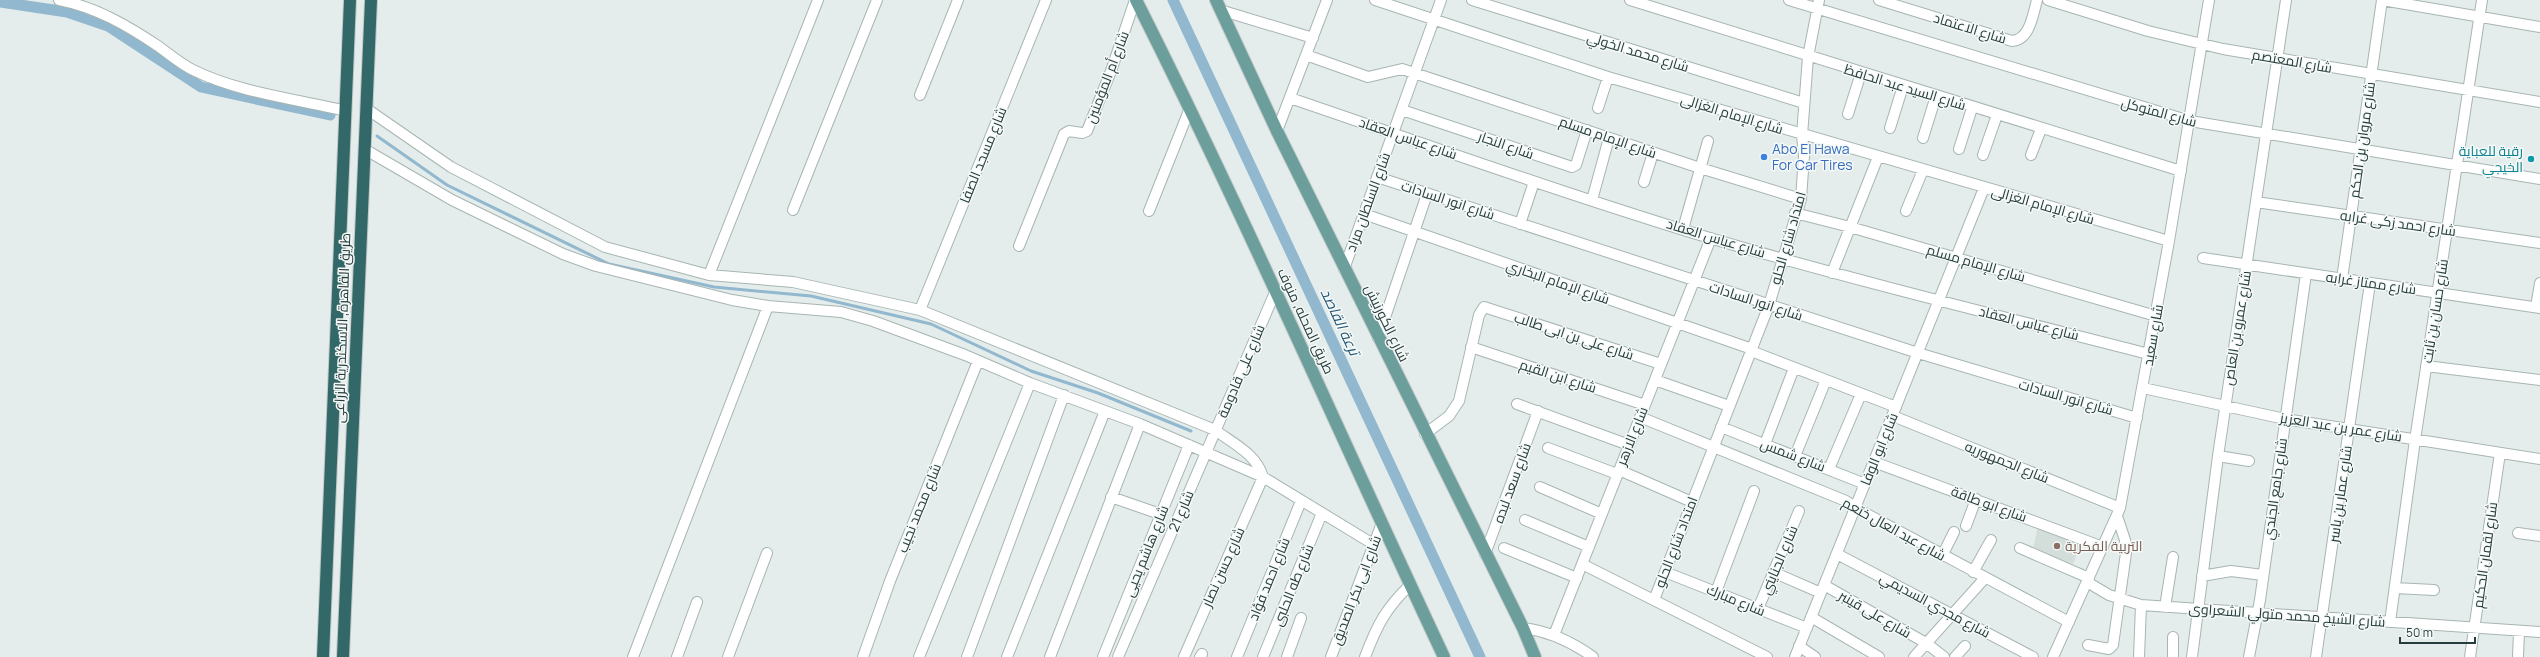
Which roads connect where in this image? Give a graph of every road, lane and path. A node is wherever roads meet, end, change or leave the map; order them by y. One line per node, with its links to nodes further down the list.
1 (59, 0): 47 (street)
2 (350, 0): 47 (highway, طريق القاهرة, الاسكندرية الزراعى)
3 (370, 0): 46 (highway, طريق القاهرة, الاسكندرية الزراعى)
4 (818, 0): 104 (street)
5 (877, 0): 82 (street)
6 (958, 0): 38 (street)
7 (1046, 0): 115 (street, شارع مسجد الصفا)
8 (1135, 0): 43 (main road, طريق المحله, منوف); 96 (street, شارع أم المؤمنين)
9 (1327, 0): 27 (street)
10 (1375, 0): 25 (street, شارع الإمام الغزالى)
11 (1441, 0): 25 (street, شارع السلطان مراد)
12 (1472, 0): 42 (street, شارع محمد الخولي)
13 (1630, 0): 30 (street, شارع السيد عبد الحافظ)
14 (1789, 0): 22 (street, شارع المتوكل)
15 (1879, 0): 16 (street, شارع الاعتماد)
16 (2037, 0)
17 (2048, 0): 28 (street, شارع المعتصم)
18 (2208, 0): 28 (street, شارع سعيد)
19 (2286, 0): 31 (street, شارع عمرو بن العاص)
20 (2382, 0): 24 (street); 34 (street, شارع مروان بن الحكم)
21 (2482, 0): 24 (street, شارع حسان بن ثابت)
22 (1818, 4): 30 (street, امتداد شارع الحلو); 51 (street, شارع المتوكل)
23 (1218, 5): 27 (street); 55 (main road, شارع الكورنيش)
24 (2480, 16): 26 (street); 37 (street, شارع حسان بن ثابت)
25 (1434, 19): 32 (street, شارع السلطان مراد); 35 (street, شارع الإمام الغزالى)
26 (2540, 27)
27 (1313, 38): 29 (street)
28 (2202, 44): 31 (street, شارع المعتصم); 51 (street, شارع سعيد)
29 (1306, 55): 32 (street, شارع الإمام مسلم); 40 (street)
30 (1808, 57): 33 (street, شارع السيد عبد الحافظ); 42 (street, امتداد شارع الحلو)
31 (2278, 60): 34 (street, شارع المعتصم); 58 (street, شارع عمرو بن العاص)
32 (1415, 73): 48 (street, شارع السلطان مراد); 54 (street, شارع الإمام مسلم)
33 (1861, 73): 36 (street, شارع السيد عبد الحافظ); 49 (street)
34 (2371, 75): 37 (street, شارع المعتصم); 64 (street, شارع مروان بن الحكم)
35 (1608, 77): 44 (street); 57 (street, شارع الإمام الغزالى)
36 (1903, 86): 39 (street, شارع السيد عبد الحافظ); 52 (street)
37 (2468, 91): 41 (street, شارع المعتصم); 69 (street, شارع حسان بن ثابت)
38 (920, 95)
39 (1936, 96): 45 (street, شارع السيد عبد الحافظ); 60 (street)
40 (1290, 98): 55 (street); 56 (street, شارع عباس العقاد)
41 (2540, 102)
42 (1804, 103): 57 (street, امتداد شارع الحلو)
43 (1190, 108): 83 (street); 109 (main road, طريق المحله, منوف)
44 (1598, 108)
45 (1972, 108): 50 (street, شارع السيد عبد الحافظ); 62 (street)
46 (367, 109): 63 (highway, طريق القاهرة, الاسكندرية الزراعى); 104 (street)
47 (346, 110): 234 (highway, طريق القاهرة, الاسكندرية الزراعى)
48 (1402, 110): 54 (street, شارع النجار); 56 (street, شارع السلطان مراد)
49 (1848, 114)
50 (1997, 115): 53 (street, شارع السيد عبد الحافظ); 66 (street)
51 (2190, 121): 58 (street, شارع المتوكل); 72 (street, شارع سعيد)
52 (1890, 128)
53 (2040, 129): 67 (street); 72 (street, شارع السيد عبد الحافظ)
54 (1587, 130): 59 (street, شارع الإمام مسلم)
55 (1277, 131): 101 (main road, شارع الكورنيش)
56 (1393, 133): 73 (street, شارع السلطان مراد); 75 (street, شارع عباس العقاد)
57 (1802, 135): 68 (street, شارع الإمام الغزالى); 79 (street, امتداد شارع الحلو)
58 (2267, 135): 64 (street, شارع المتوكل); 81 (street, شارع عمرو بن العاص)
59 (1609, 138): 65 (street, شارع الإمام مسلم); 80 (street)
60 (1923, 138)
61 (1708, 141): 70 (street)
62 (1959, 149)
63 (366, 150): 113 (street); 235 (highway, طريق القاهرة, الاسكندرية الزراعى)
64 (2361, 150): 69 (street, شارع المتوكل); 87 (street, شارع مروان بن الحكم)
65 (1653, 152): 70 (street, شارع الإمام مسلم); 76 (street)
66 (1983, 155)
67 (2031, 155)
68 (1878, 157): 71 (street, شارع الإمام الغزالى); 89 (street)
69 (2457, 166): 74 (street, شارع المتوكل); 91 (street, شارع حسان بن ثابت)
70 (1700, 168): 79 (street, شارع الإمام مسلم); 90 (street)
71 (1923, 170): 77 (street, شارع الإمام الغزالى); 84 (street)
72 (2181, 171): 94 (street, شارع سعيد)
73 (1377, 177): 78 (street, شارع انور السادات); 85 (street, شارع السلطان مراد)
74 (2540, 179)
75 (1534, 182): 80 (street, شارع عباس العقاد); 88 (street)
76 (1644, 182)
77 (1984, 188): 94 (street, شارع الإمام الغزالى); 97 (street, شارع ابو الوفا)
78 (1427, 194): 88 (street, شارع انور السادات); 92 (street)
79 (1801, 198): 86 (street, امتداد شارع الحلو)
80 (1592, 200): 90 (street, شارع عباس العقاد)
81 (2256, 202): 87 (street, شارع احمد زكى غرابه); 100 (street, شارع عمرو بن العاص)
82 (793, 210)
83 (1149, 211)
84 (1906, 211)
85 (1364, 214): 92 (street, شارع الإمام البخاري); 101 (street, شارع السلطان مراد)
86 (1795, 214): 89 (street, شارع الإمام مسلم); 99 (street, امتداد شارع الحلو)
87 (2351, 216): 91 (street, شارع احمد زكى غرابه); 105 (street, شارع مروان بن الحكم)
88 (1520, 224): 106 (street, شارع انور السادات)
89 (1850, 226): 97 (street, شارع الإمام مسلم); 102 (street)
90 (1683, 229): 93 (street, شارع عباس العقاد)
91 (2447, 230): 95 (street, شارع احمد زكى غرابه); 110 (street, شارع حسان بن ثابت)
92 (1413, 232): 117 (street, شارع الإمام البخاري); 118 (street)
93 (1711, 238): 99 (street, شارع عباس العقاد); 106 (street, شارع الازهر)
94 (2170, 241): 116 (street, شارع سعيد)
95 (2540, 243)
96 (1019, 246)
97 (1956, 258): 111 (street, شارع ابو الوفا); 116 (street, شارع الإمام مسلم)
98 (2203, 258): 100 (street, شارع ممتاز غرابه)
99 (1784, 259): 102 (street, شارع عباس العقاد); 112 (street, امتداد شارع الحلو)
100 (2247, 265): 103 (street, شارع ممتاز غرابه); 137 (street, شارع عمرو بن العاص)
101 (1344, 268): 118 (main road, شارع الكورنيش)
102 (1832, 273): 111 (street, شارع عباس العقاد)
103 (2306, 274): 105 (street, شارع ممتاز غرابه); 143 (street, شارع جامع الجندي)
104 (709, 275): 115 (street)
105 (2342, 279): 107 (street, شارع ممتاز غرابه)
106 (1694, 281): 112 (street, شارع انور السادات); 117 (street, شارع الازهر)
107 (2370, 283): 110 (street, شارع ممتاز غرابه); 146 (street, شارع عمار بن ياسر)
108 (2540, 283): 114 (street)
109 (1276, 290): 147 (street, شارع على قادومة); 179 (main road, طريق المحله, منوف)
110 (2438, 293): 114 (street, شارع ممتاز غرابه); 125 (street, شارع حسان بن ثابت)
111 (1939, 300): 121 (street, شارع ابو الوفا); 122 (street, شارع عباس العقاد)
112 (1769, 305): 120 (street, امتداد شارع الحلو); 121 (street, شارع انور السادات)
113 (768, 306): 123 (street); 236 (street)
114 (2538, 308)
115 (920, 310): 147 (street)
116 (2156, 316): 122 (street, شارع سعيد)
117 (1677, 323): 120 (street, شارع الإمام البخاري); 124 (street, شارع الازهر)
118 (1378, 338): 148 (main road, شارع الكورنيش)
119 (1471, 347): 124 (street, شارع على بن ابى طالب); 135 (street, شارع ابن القيم); 148 (street)
120 (1751, 350): 126 (street, شارع الجمهوريه); 136 (street, امتداد شارع الحلو)
121 (1918, 353): 140 (street, شارع ابو الوفا); 142 (street, شارع انور السادات)
122 (2149, 354): 131 (street, شارع سعيد)
123 (978, 361): 130 (street); 239 (street, شارع محمد نجيب)
124 (1661, 364): 127 (street, شارع الازهر)
125 (2426, 366): 129 (street); 149 (street, شارع حسان بن ثابت)
126 (1794, 368): 128 (street, شارع الجمهوريه); 151 (street)
127 (1655, 380): 135 (street, شارع الازهر); 136 (street)
128 (1826, 380): 132 (street, شارع الجمهوريه); 157 (street)
129 (2540, 380)
130 (1030, 383): 133 (street); 240 (street)
131 (2143, 388): 137 (street, شارع عمر بن عبد العزيز); 142 (street, شارع سعيد)
132 (1861, 394): 140 (street, شارع الجمهوريه); 162 (street)
133 (1064, 395): 138 (street); 241 (street)
134 (1517, 404): 139 (street)
135 (1645, 405): 141 (street, شارع الازهر)
136 (1729, 406): 145 (street, امتداد شارع الحلو)
137 (2225, 407): 143 (street, شارع عمر بن عبد العزيز); 158 (street, شارع عمرو بن العاص)
138 (1105, 411): 144 (street); 242 (street)
139 (1538, 411): 150 (street); 191 (street, شارع سعد لبده)
140 (1895, 412): 161 (street, شارع ابو الوفا); 174 (street, شارع الجمهوريه)
141 (1640, 417): 150 (street, شارع الازهر); 153 (street, شارع عبد العال ختعم)
142 (2137, 418): 174 (street, شارع سعيد)
143 (2285, 419): 146 (street, شارع عمر بن عبد العزيز); 199 (street, شارع جامع الجندي)
144 (1140, 424): 152 (street); 168 (street)
145 (1721, 427): 151 (street, شارع شمس); 153 (street, امتداد شارع الحلو)
146 (2349, 429): 149 (street, شارع عمر بن عبد العزيز); 219 (street, شارع عمار بن ياسر)
147 (1215, 430): 155 (street, شارع على قادومة); 164 (street)
148 (1425, 434): 191 (main road, شارع الكورنيش)
149 (2415, 440): 156 (street, شارع عمر بن عبد العزيز); 205 (street, شارع حسان بن ثابت)
150 (1629, 444): 163 (street, شارع الازهر)
151 (1765, 444): 157 (street, شارع شمس)
152 (1189, 445): 155 (street); 176 (street, شارع هاشم يحيى)
153 (1713, 447): 171 (street, امتداد شارع الحلو); 172 (street, شارع عبد العال ختعم)
154 (1548, 448): 163 (street)
155 (1206, 453): 164 (street); 245 (street, شارع 21)
156 (2500, 453): 159 (street, شارع عمر بن عبد العزيز); 225 (street, شارع لقمان الحكيم)
157 (1795, 456): 162 (street, شارع شمس)
158 (2218, 456): 160 (street); 200 (street, شارع عمرو بن العاص)
159 (2540, 459)
160 (2249, 461)
161 (1874, 462): 165 (street, شارع ابو الوفا); 169 (street, شارع ابو طاقة)
162 (1829, 469): 165 (street, شارع شمس)
163 (1618, 472): 171 (street); 177 (street, شارع الازهر)
164 (1263, 477): 170 (street); 246 (street, شارع حسن نصار)
165 (1865, 484): 172 (street, شارع ابو الوفا)
166 (1540, 487): 177 (street)
167 (1754, 491): 208 (street)
168 (1111, 497): 176 (street); 243 (street)
169 (1976, 499): 180 (street); 187 (street, شارع ابو طاقة)
170 (1301, 501): 175 (street); 247 (street, شارع احمد فؤاد)
171 (1692, 502): 196 (street, امتداد شارع الحلو)
172 (1856, 507): 192 (street, شارع ابو الوفا); 193 (street, شارع عبد العال ختعم)
173 (1799, 510): 197 (street, شارع الجنايني)
174 (2119, 512): 187 (street, شارع سعيد); 210 (street)
175 (1322, 513): 185 (street); 248 (street, شارع طه الحلبى)
176 (1160, 514): 244 (street, شارع هاشم يحيى)
177 (1602, 514): 186 (street, شارع الازهر)
178 (1525, 520): 186 (street)
179 (1382, 523): 185 (street, شارع ابى بكر الصديق); 204 (main road, طريق المحله, منوف)
180 (1966, 526)
181 (1954, 532): 193 (street)
182 (2518, 533): 183 (street)
183 (2540, 536)
184 (1991, 540): 198 (street)
185 (1373, 544): 250 (street, شارع ابى بكر الصديق)
186 (1589, 547): 195 (street, شارع الازهر)
187 (2103, 547): 203 (street, شارع سعيد)
188 (1504, 548): 201 (street)
189 (2020, 548): 203 (street, شارع الشيخ محمد متولي الشعراوى)
190 (767, 553): 238 (street)
191 (1485, 554): 223 (main road, شارع الكورنيش)
192 (1837, 554): 206 (street, شارع ابو الوفا); 217 (street, شارع مجدي السديمي)
193 (1942, 556): 198 (street, شارع عبد العال ختعم)
194 (2173, 557): 213 (street)
195 (1582, 564): 201 (street, شارع الازهر); 209 (street)
196 (1665, 572): 208 (street, شارع مبارك); 209 (street, امتداد شارع الحلو)
197 (1773, 572): 206 (street, شارع على قينبر); 215 (street, شارع الجنايني)
198 (1972, 572): 202 (street, شارع عبد العال ختعم)
199 (2263, 575): 200 (street); 216 (street, شارع جامع الجندي)
200 (2202, 576): 214 (street, شارع عمرو بن العاص)
201 (1577, 578): 228 (street, شارع الازهر)
202 (1985, 578): 217 (street); 221 (street, شارع عبد العال ختعم)
203 (2088, 580): 210 (street, شارع الشيخ محمد متولي الشعراوى); 221 (street, شارع سعيد)
204 (1410, 585): 251 (street); 252 (main road, طريق المحله, منوف)
205 (2395, 588): 207 (street); 222 (street, شارع حسان بن ثابت)
206 (1823, 589): 218 (street, شارع ابو الوفا); 230 (street, شارع على قينبر)
207 (2434, 590)
208 (1716, 592): 215 (street, شارع مبارك)
209 (1654, 600): 255 (street)
210 (2121, 600): 212 (street, شارع الشيخ محمد متولي الشعراوى); 231 (street)
211 (697, 602): 237 (street)
212 (2141, 605): 213 (street, شارع الشيخ محمد متولي الشعراوى); 264 (street)
213 (2166, 607): 214 (street, شارع الشيخ محمد متولي الشعراوى)
214 (2198, 608): 216 (street, شارع الشيخ محمد متولي الشعراوى); 266 (street, شارع عمرو بن العاص)
215 (1758, 609): 224 (street, شارع مبارك)
216 (2257, 612): 219 (street, شارع الشيخ محمد متولي الشعراوى); 267 (street, شارع جامع الجندي)
217 (1953, 614): 230 (street); 262 (street, شارع مجدي السديمي)
218 (1811, 617): 224 (street, شارع ابو الوفا); 258 (street)
219 (2322, 617): 222 (street, شارع الشيخ محمد متولي الشعراوى); 268 (street, شارع عمار بن ياسر)
220 (1301, 618): 249 (street)
221 (2069, 622): 263 (street, شارع سعيد)
222 (2390, 622): 225 (street, شارع الشيخ محمد متولي الشعراوى)
223 (1523, 628): 228 (street); 253 (main road, شارع الكورنيش)
224 (1807, 628): 232 (street, شارع ابو الوفا)
225 (2474, 628): 226 (street, شارع الشيخ محمد متولي الشعراوى); 269 (street, شارع لقمان الحكيم)
226 (2519, 631): 227 (street, شارع الشيخ محمد متولي الشعراوى); 270 (street)
227 (2540, 632)
228 (1554, 635): 254 (street)
229 (2174, 637): 265 (street)
230 (1926, 643): 259 (street); 260 (street, شارع على قينبر)
231 (2088, 645)
232 (1799, 646): 256 (street, شارع ابو الوفا); 257 (street)
233 (1965, 646): 261 (street)
234 (323, 657)
235 (343, 657)
236 (633, 657)
237 (677, 657)
238 (728, 657)
239 (863, 657)
240 (919, 657)
241 (967, 657)
242 (1007, 657)
243 (1050, 657)
244 (1104, 657)
245 (1118, 657)
246 (1184, 657)
247 (1237, 657)
248 (1263, 657)
249 (1287, 657)
250 (1330, 657)
251 (1365, 657)
252 (1444, 657)
253 (1535, 657)
254 (1594, 657)
255 (1767, 657)
256 (1795, 657)
257 (1815, 657)
258 (1879, 657)
259 (1914, 657)
260 (1944, 657)
261 (1955, 657)
262 (2033, 657)
263 (2054, 657)
264 (2139, 657)
265 (2173, 657)
266 (2192, 657)
267 (2249, 657)
268 (2316, 657)
269 (2470, 657)
270 (2518, 657)

